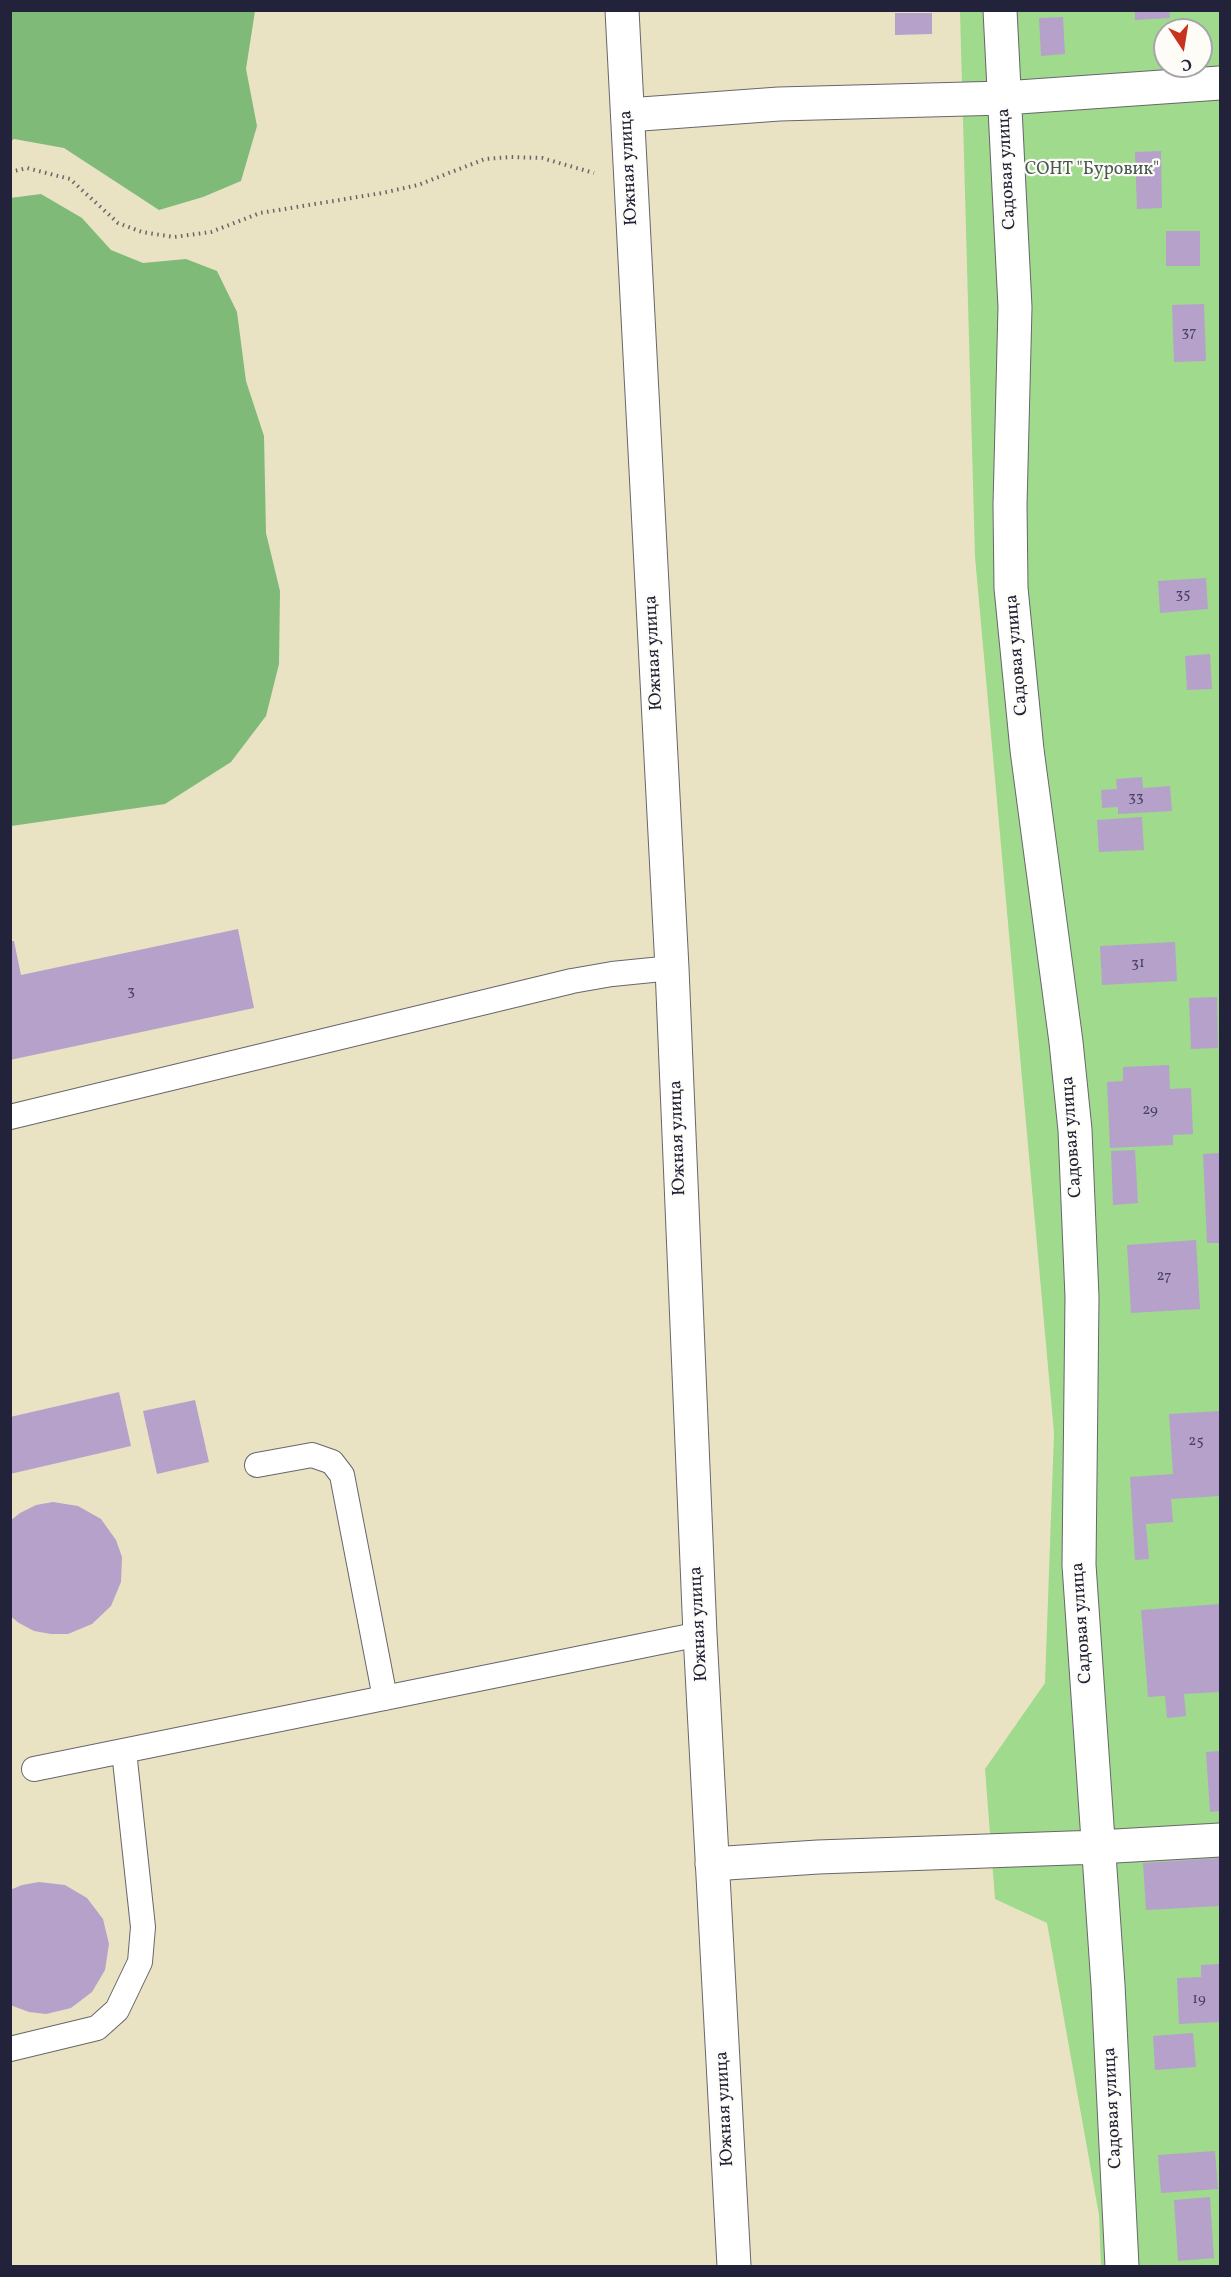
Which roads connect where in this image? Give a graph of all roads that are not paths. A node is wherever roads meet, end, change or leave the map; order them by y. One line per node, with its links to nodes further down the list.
1 (622, 10): 5 (street, Южная улица)
2 (1000, 10): 4 (street, Садовая улица)
3 (1221, 83): 4 (street)
4 (1004, 98): 5 (street); 14 (street, Садовая улица)
5 (628, 115): 6 (street, Южная улица)
6 (672, 968): 7 (lane); 9 (street, Южная улица)
7 (10, 1117)
8 (257, 1465): 10 (lane)
9 (700, 1634): 10 (lane); 15 (street, Южная улица)
10 (385, 1698): 11 (lane)
11 (124, 1751): 12 (lane); 16 (lane)
12 (34, 1769)
13 (1221, 1840): 14 (street)
14 (1098, 1847): 15 (street); 18 (street, Садовая улица)
15 (712, 1864): 17 (street, Южная улица)
16 (10, 2049)
17 (734, 2266)
18 (1122, 2266)

